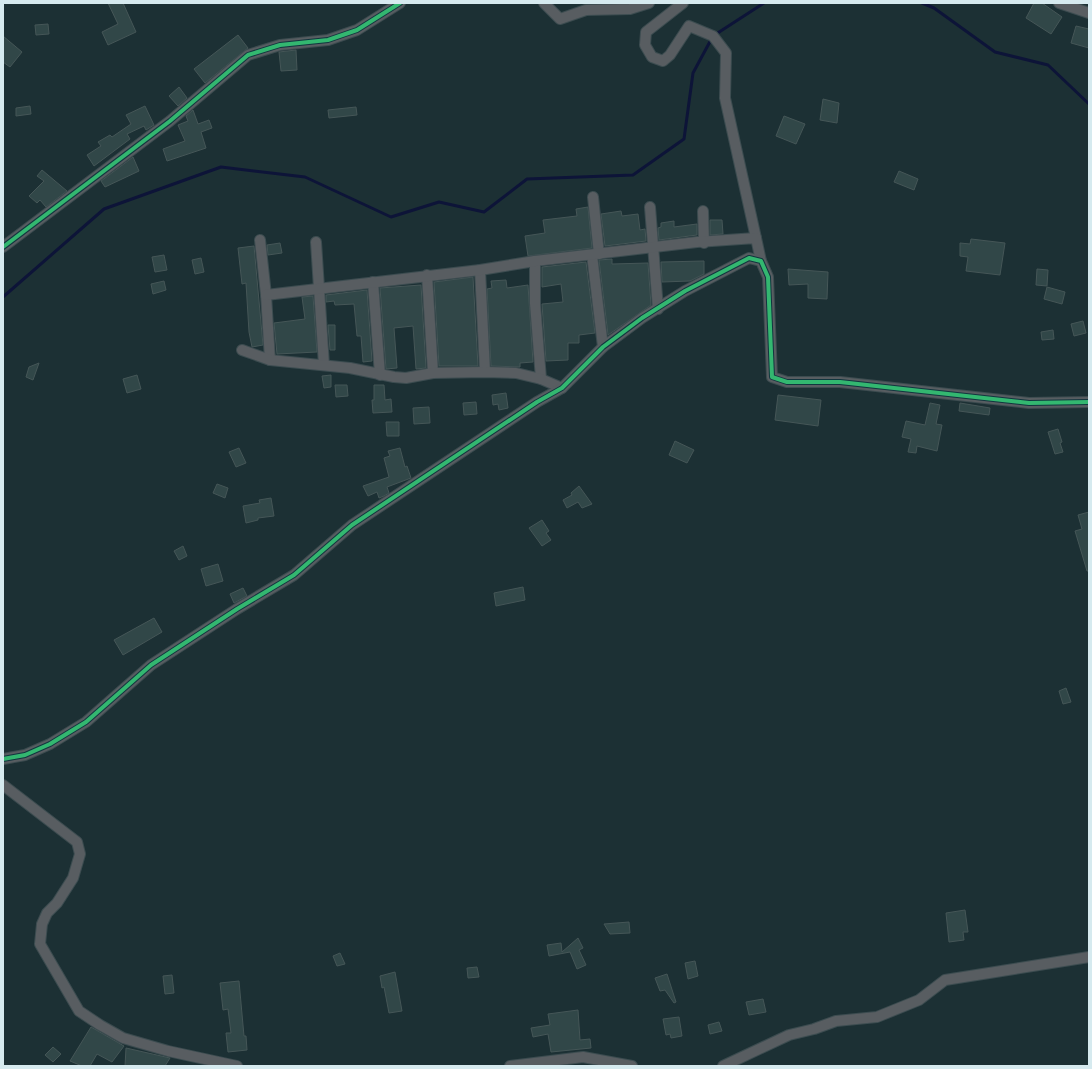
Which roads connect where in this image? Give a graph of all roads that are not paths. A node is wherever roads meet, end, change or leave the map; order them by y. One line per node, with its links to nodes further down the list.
1 (400, 3): 15 (street)
2 (544, 3): 3 (street)
3 (649, 3)
4 (683, 3): 11 (street)
5 (1059, 3): 6 (street)
6 (1077, 6): 7 (street)
7 (1089, 13)
8 (593, 197): 17 (street)
9 (650, 207): 16 (street)
10 (703, 211): 14 (street)
11 (756, 238): 14 (street); 19 (street)
12 (260, 240): 24 (street)
13 (316, 242): 23 (street)
14 (704, 243): 16 (street)
15 (3, 248)
16 (652, 248): 17 (street); 25 (street)
17 (596, 254): 18 (street); 26 (street)
18 (535, 261): 20 (street); 33 (street)
19 (762, 261): 25 (street); 35 (street)
20 (480, 270): 21 (street); 30 (street)
21 (428, 275): 22 (street); 31 (street)
22 (373, 282): 23 (street); 32 (street)
23 (319, 290): 24 (street); 29 (street)
24 (266, 295): 28 (street)
25 (658, 309): 26 (street)
26 (603, 347): 34 (street)
27 (242, 350): 28 (street)
28 (270, 360): 29 (street)
29 (324, 364): 32 (street)
30 (485, 372): 31 (street); 33 (street)
31 (433, 373): 32 (street)
32 (380, 375)
33 (541, 379): 34 (street)
34 (562, 388): 36 (street)
35 (1089, 402)
36 (3, 759)
37 (3, 785): 39 (street)
38 (1089, 957): 42 (street)
39 (233, 1066)
40 (510, 1066): 41 (street)
41 (632, 1066)
42 (723, 1066)

